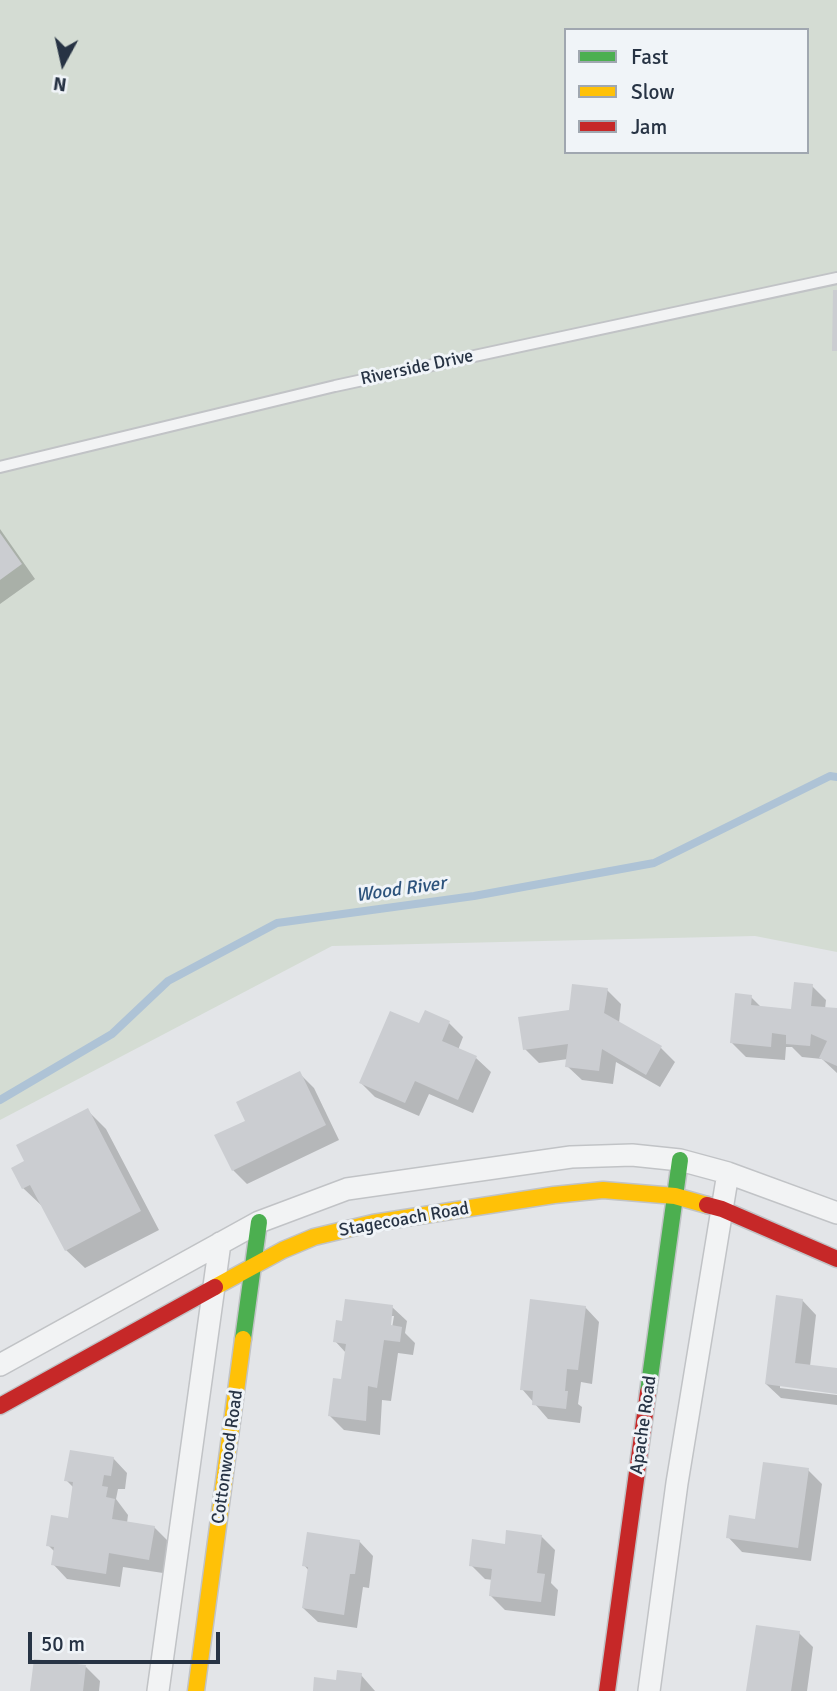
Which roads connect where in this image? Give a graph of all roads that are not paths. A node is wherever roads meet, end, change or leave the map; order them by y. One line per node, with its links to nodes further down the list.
1 (837, 278): 2 (lane, Riverside Drive)
2 (0, 467)
3 (680, 1160): 4 (street, Stagecoach Road); 5 (street, Apache Road); 8 (street, Stagecoach Road)
4 (728, 1173): 6 (street); 7 (street, Stagecoach Road)
5 (675, 1196): 6 (street, Stagecoach Road); 11 (street, Stagecoach Road); 17 (street, Apache Road)
6 (722, 1209): 10 (street, Stagecoach Road); 18 (street)
7 (837, 1213)
8 (259, 1222): 9 (street, Stagecoach Road); 11 (street, Cottonwood Road)
9 (220, 1243): 12 (street, Cottonwood Road); 13 (street, Stagecoach Road)
10 (837, 1259)
11 (254, 1265): 12 (street, Stagecoach Road); 16 (street, Cottonwood Road)
12 (215, 1288): 14 (street, Stagecoach Road); 15 (street, Cottonwood Road)
13 (0, 1365)
14 (0, 1406)
15 (158, 1691)
16 (196, 1691)
17 (607, 1691)
18 (649, 1691)

